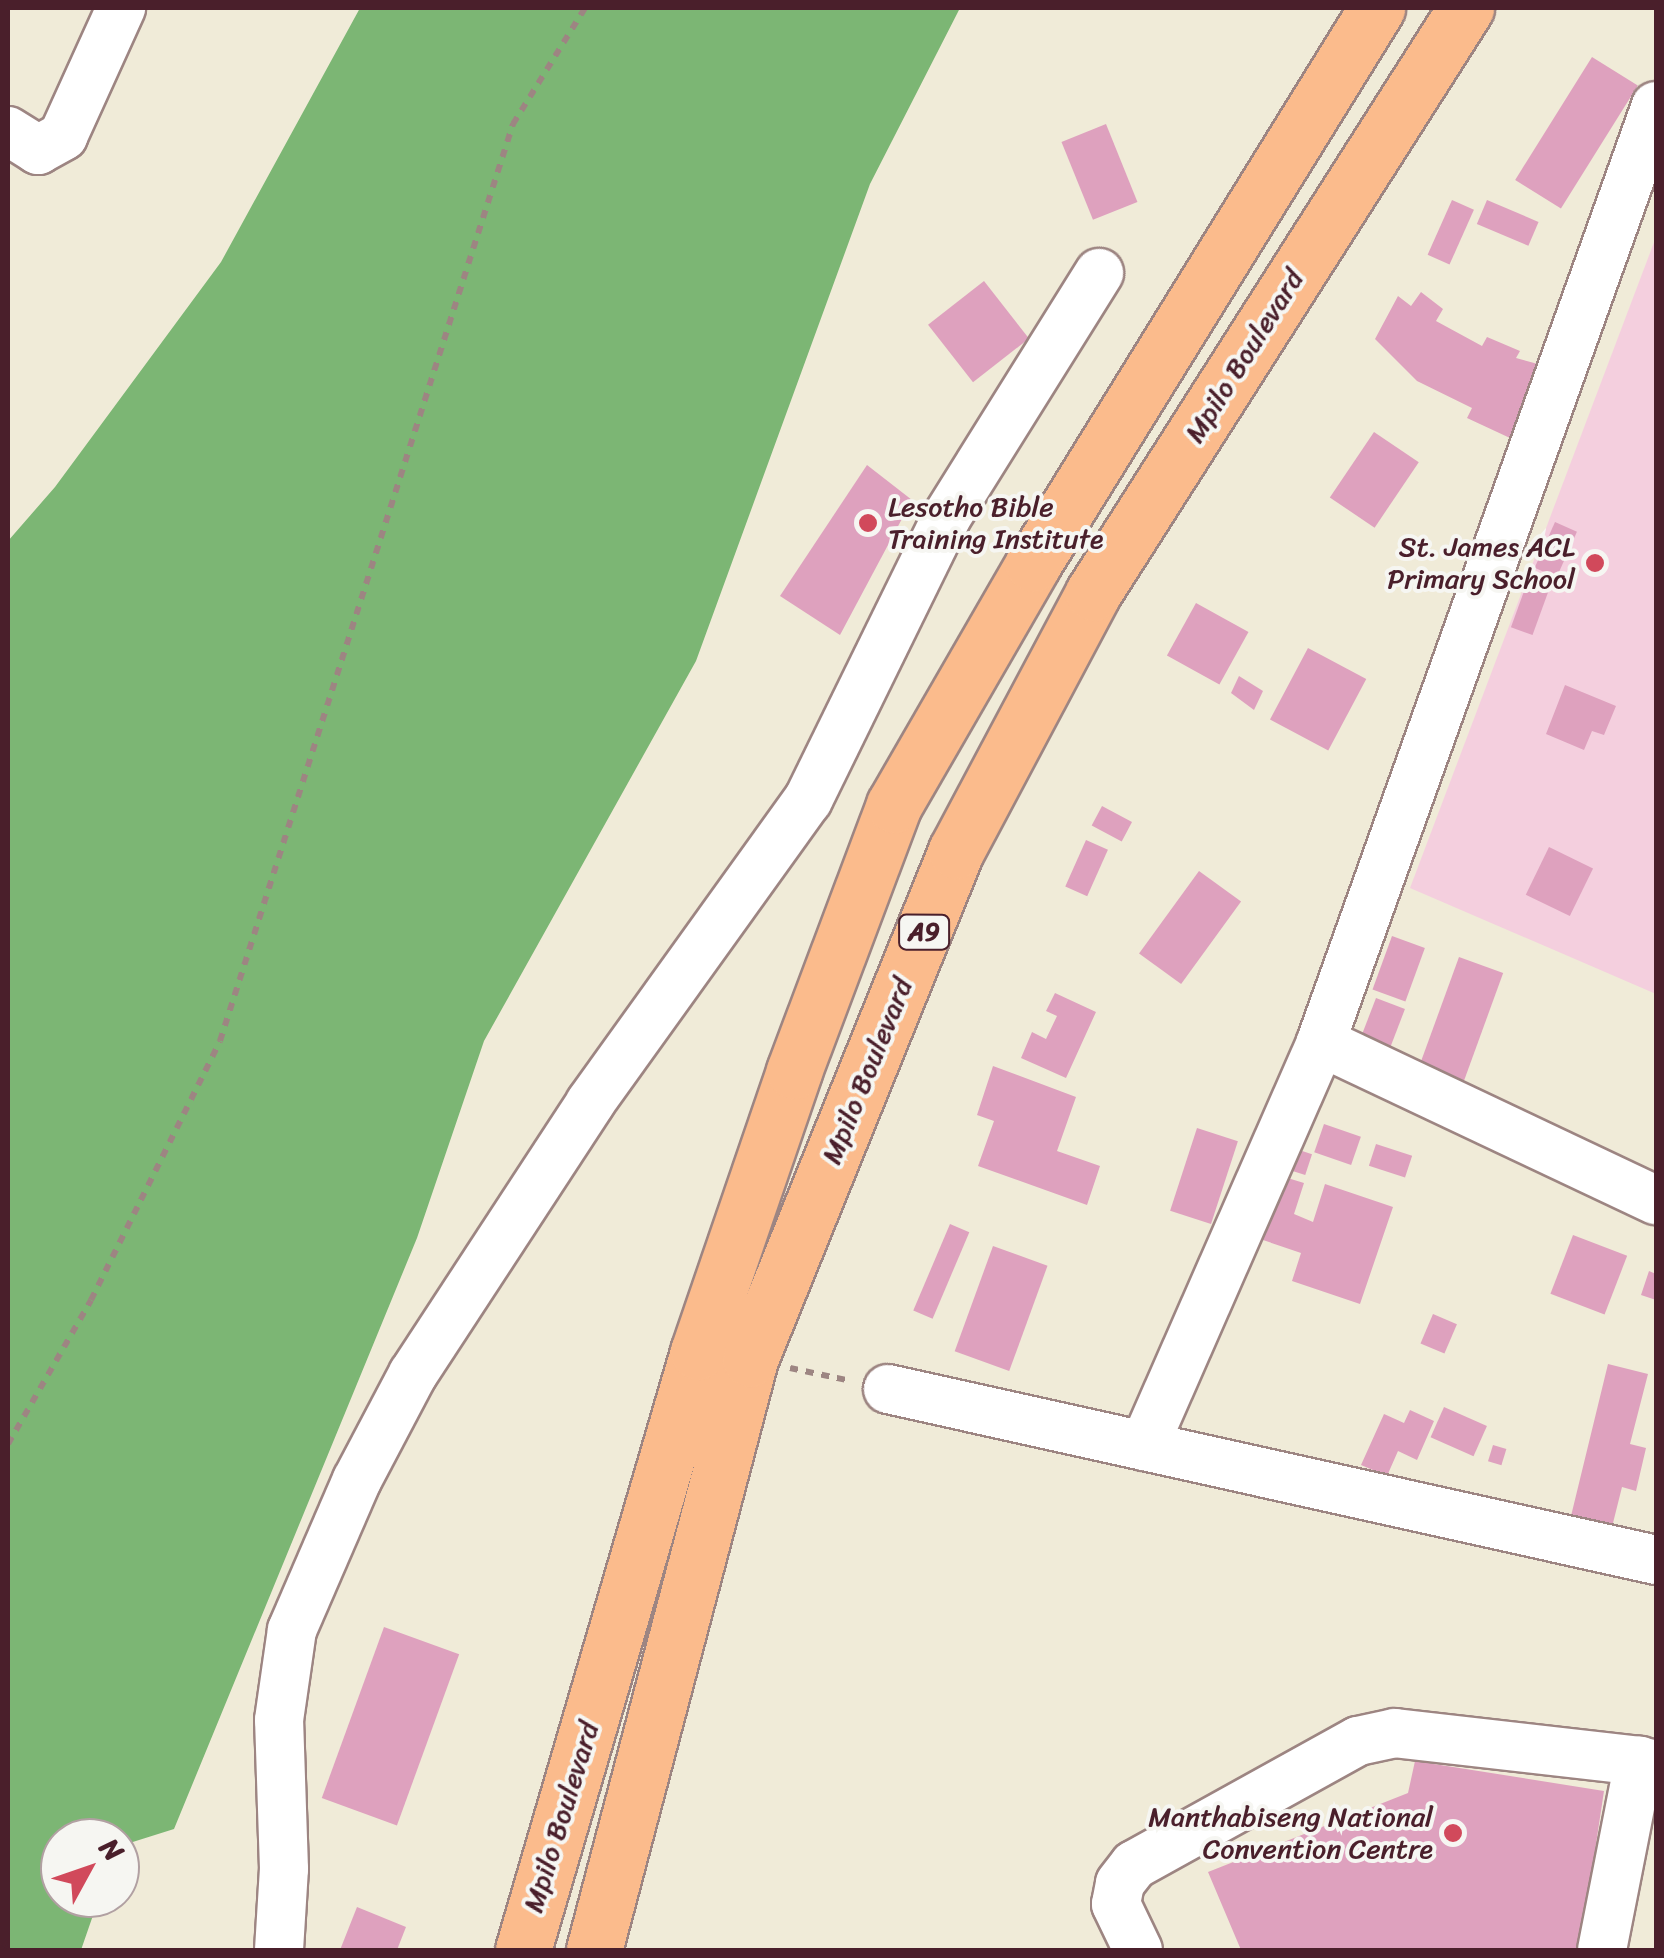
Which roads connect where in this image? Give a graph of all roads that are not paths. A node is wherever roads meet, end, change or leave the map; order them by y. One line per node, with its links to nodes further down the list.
1 (121, 8): 5 (street)
2 (1378, 8): 14 (highway, Mpilo Boulevard / A9)
3 (1466, 8): 15 (highway, Mpilo Boulevard / A9)
4 (1656, 106): 7 (street)
5 (8, 131)
6 (1099, 273): 13 (street)
7 (1321, 1042): 8 (street); 10 (street)
8 (1656, 1200)
9 (888, 1389): 10 (street)
10 (1144, 1446): 11 (street)
11 (1656, 1560)
12 (1648, 1763): 16 (street); 17 (street)
13 (278, 1950)
14 (523, 1950)
15 (594, 1950)
16 (1138, 1950)
17 (1602, 1950)

